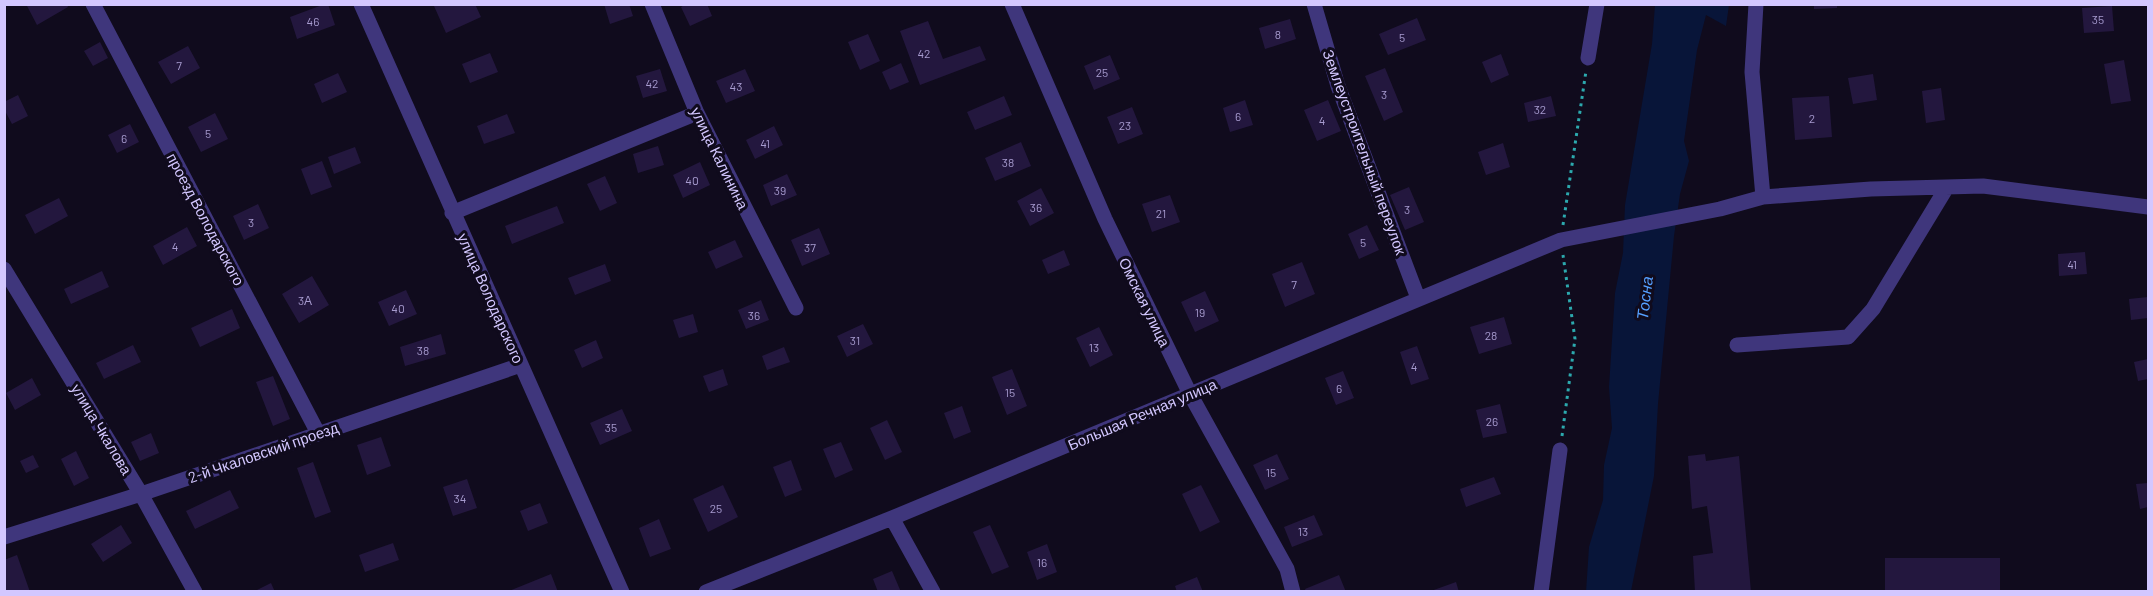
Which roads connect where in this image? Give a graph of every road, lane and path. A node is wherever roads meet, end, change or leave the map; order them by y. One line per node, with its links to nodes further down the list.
1 (93, 4): 20 (street, проезд Володарского)
2 (361, 4): 13 (street, улица Володарского)
3 (652, 4): 9 (street, улица Калинина)
4 (1012, 4): 19 (street, Омская улица)
5 (1314, 4): 15 (street, Землеустроительный переулок)
6 (1597, 4): 8 (street)
7 (1756, 4): 11 (street)
8 (1588, 58)
9 (697, 113): 13 (street); 16 (street, улица Калинина)
10 (1947, 187): 11 (street, Большая Речная улица); 12 (street, Большая Речная улица); 17 (street)
11 (1763, 197): 15 (street, Большая Речная улица)
12 (2148, 207)
13 (452, 213): 18 (street, улица Володарского)
14 (4, 269): 22 (street, улица Чкалова)
15 (1418, 298): 19 (street, Большая Речная улица)
16 (796, 308)
17 (1737, 345)
18 (521, 365): 20 (street, 2-й Чкаловский проезд); 26 (street, улица Володарского)
19 (1190, 394): 23 (street, Большая Речная улица); 29 (street, Омская улица)
20 (318, 433): 22 (street, 2-й Чкаловский проезд)
21 (1560, 450): 30 (street)
22 (141, 494): 24 (street, 2-й Чкаловский проезд); 25 (street, улица Чкалова)
23 (892, 518): 27 (street, Большая Речная улица); 28 (street)
24 (4, 537)
25 (195, 591)
26 (622, 591)
27 (706, 591)
28 (933, 591)
29 (1293, 591)
30 (1541, 591)

